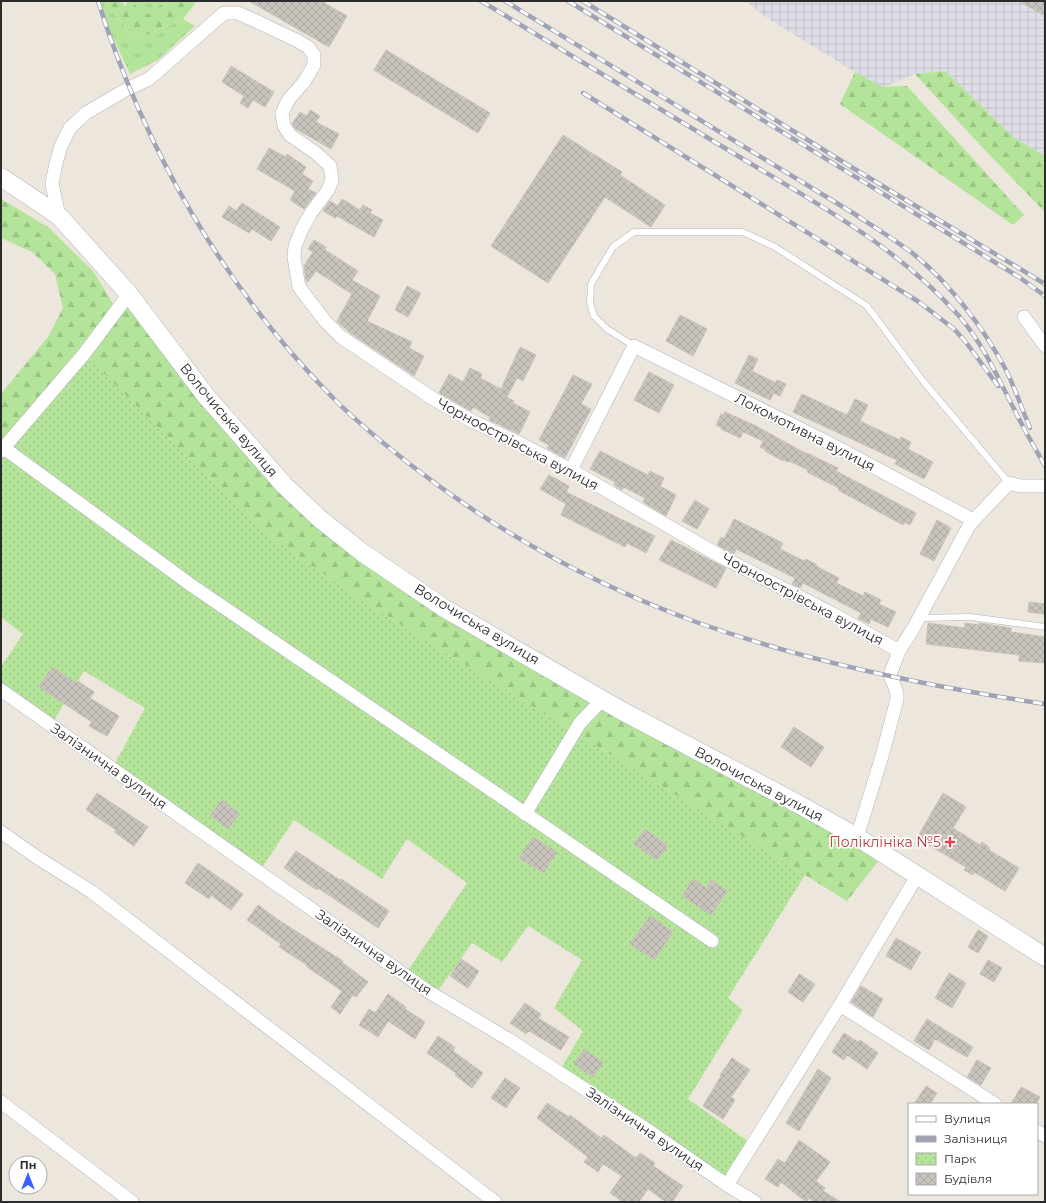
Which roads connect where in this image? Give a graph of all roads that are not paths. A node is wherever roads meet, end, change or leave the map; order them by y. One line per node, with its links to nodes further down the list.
1 (1, 177): 2 (main road, Волочиська вулиця)
2 (59, 216): 3 (main road, Волочиська вулиця); 8 (street, Чорноострівська вулиця)
3 (129, 294): 7 (street); 16 (main road, Волочиська вулиця)
4 (1024, 317): 6 (street)
5 (634, 346): 8 (street); 9 (lane); 11 (street, Локомотивна вулиця)
6 (1045, 346)
7 (2, 450): 17 (street)
8 (570, 470): 14 (street, Чорноострівська вулиця)
9 (1009, 483): 10 (street); 11 (street)
10 (1045, 486)
11 (973, 520): 12 (street)
12 (919, 618): 13 (lane); 14 (street)
13 (1045, 627)
14 (899, 651): 19 (street)
15 (1, 690): 26 (street, Залізнична вулиця)
16 (603, 699): 17 (street); 19 (main road, Волочиська вулиця)
17 (525, 814): 21 (street)
18 (1, 832): 28 (street)
19 (857, 837): 20 (main road, Волочиська вулиця)
20 (917, 876): 22 (main road, Волочиська вулиця); 23 (street)
21 (712, 942)
22 (1045, 957)
23 (840, 1004): 25 (street); 26 (street)
24 (1, 1102): 27 (street)
25 (993, 1103)
26 (727, 1185): 29 (street, Залізнична вулиця)
27 (132, 1202)
28 (496, 1202)
29 (755, 1202)

